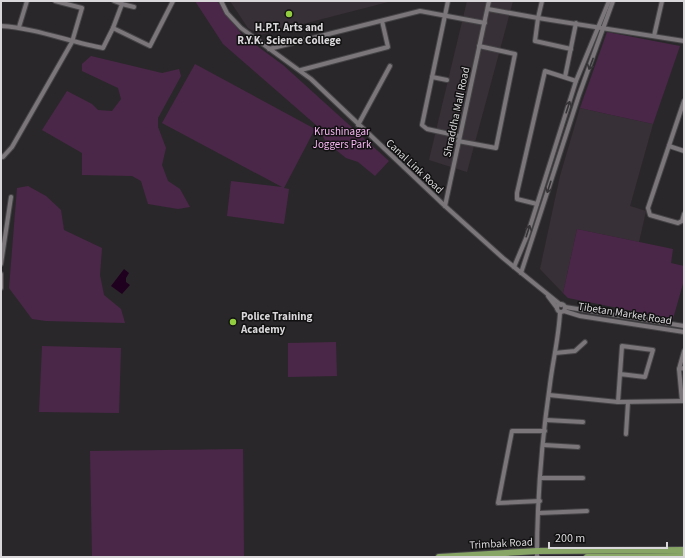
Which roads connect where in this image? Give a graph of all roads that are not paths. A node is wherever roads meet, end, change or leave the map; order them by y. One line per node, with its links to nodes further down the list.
1 (28, 1): 22 (street)
2 (55, 1): 27 (street)
3 (114, 1): 12 (street)
4 (173, 1): 23 (street)
5 (221, 1): 29 (street, Canal Link Road)
6 (448, 1): 15 (street)
7 (490, 1): 14 (street)
8 (542, 1): 16 (street)
9 (609, 1): 21 (street)
10 (613, 1): 24 (street)
11 (662, 1): 25 (street)
12 (122, 4): 13 (street); 23 (street)
13 (134, 7)
14 (488, 9): 16 (street); 18 (street, Shraddha Mall Road)
15 (445, 16): 17 (street); 18 (street); 33 (street)
16 (538, 18): 19 (street); 30 (street)
17 (382, 21): 29 (street); 32 (street)
18 (484, 22): 28 (street, Shraddha Mall Road)
19 (576, 23): 21 (street); 30 (street)
20 (1, 26): 22 (street)
21 (599, 26): 24 (street); 36 (street)
22 (19, 27): 27 (street)
23 (113, 28): 27 (street)
24 (604, 28): 25 (street); 49 (street, one-way to 49)
25 (654, 36): 26 (street)
26 (684, 41)
27 (72, 42): 42 (street)
28 (480, 46): 39 (street, Shraddha Mall Road); 39 (street)
29 (269, 49): 32 (street, Canal Link Road)
30 (571, 49): 34 (street)
31 (390, 66): 38 (street)
32 (301, 70): 38 (street, Canal Link Road)
33 (432, 77): 35 (street); 39 (street)
34 (565, 78): 36 (street); 44 (street)
35 (447, 80)
36 (576, 81): 44 (street, one-way to 36)
37 (684, 103): 40 (street)
38 (358, 125): 45 (street, Canal Link Road)
39 (459, 139): 45 (street, Shraddha Mall Road)
40 (669, 146): 41 (street); 46 (street)
41 (684, 151)
42 (1, 156)
43 (11, 197): 47 (street)
44 (537, 204): 48 (street, one-way to 44)
45 (445, 206): 48 (street, Canal Link Road)
46 (684, 214)
47 (1, 264)
48 (514, 267): 49 (street, Canal Link Road)
49 (522, 273): 52 (street, Canal Link Road)
50 (1, 274): 51 (street)
51 (1, 288)
52 (561, 309): 53 (street, Tibetan Market Road); 54 (street, Tibetan Market Road); 55 (street)
53 (684, 326)
54 (684, 332)
55 (558, 335): 56 (street); 59 (street)
56 (552, 336)
57 (584, 342): 59 (street)
58 (684, 351): 60 (street)
59 (555, 353): 62 (street)
60 (682, 368): 63 (street)
61 (620, 374): 61 (street); 64 (street)
62 (549, 395): 64 (street); 66 (street)
63 (683, 401): 65 (street)
64 (618, 402): 65 (street)
65 (628, 402): 69 (street)
66 (546, 420): 67 (street); 68 (street)
67 (583, 422)
68 (545, 431): 70 (street); 74 (street)
69 (626, 434)
70 (544, 444): 71 (street); 72 (street)
71 (578, 447)
72 (541, 478): 73 (street); 74 (street)
73 (583, 478)
74 (540, 501): 76 (street)
75 (587, 511): 76 (street)
76 (539, 512): 78 (street)
77 (684, 550): 79 (highway, Trimbak Road)
78 (537, 554): 79 (highway, Trimbak Road); 80 (highway, Trimbak Road)
79 (625, 554): 81 (highway, Trimbak Road); 85 (highway, Trimbak Road)
80 (445, 555): 84 (highway, Trimbak Road)
81 (639, 556): 82 (highway, Trimbak Road)
82 (653, 556): 86 (highway, Trimbak Road)
83 (684, 556): 86 (highway, Trimbak Road)
84 (439, 557)
85 (587, 557)
86 (674, 557)

